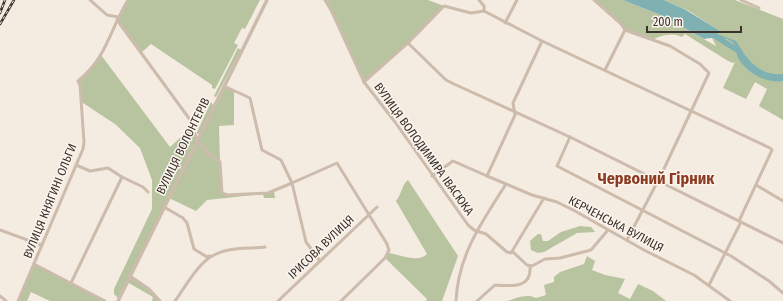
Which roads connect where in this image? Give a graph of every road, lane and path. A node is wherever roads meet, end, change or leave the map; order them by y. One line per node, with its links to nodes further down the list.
1 (90, 0): 11 (street)
2 (127, 0): 11 (street)
3 (267, 0): 18 (street, ВУЛИЦЯ ВОЛОНТЕРІВ)
4 (325, 0): 17 (street, ВУЛИЦЯ ВОЛОДИМИРА ІВАСЮКА)
5 (479, 0): 10 (street)
6 (517, 0): 12 (street)
7 (594, 0): 13 (street)
8 (740, 0): 9 (street)
9 (759, 8)
10 (484, 12): 12 (street); 15 (street)
11 (117, 19): 22 (street); 23 (street, ВУЛИЦЯ КНЯГИНІ ОЛЬГИ)
12 (505, 23): 14 (street)
13 (624, 30): 16 (street); 19 (street)
14 (542, 41): 16 (street); 20 (street)
15 (408, 43): 17 (street); 20 (street)
16 (605, 70): 19 (street)
17 (364, 82): 24 (street, ВУЛИЦЯ ВОЛОДИМИРА ІВАСЮКА)
18 (224, 86): 22 (street, ВУЛИЦЯ ВОЛОНТЕРІВ); 28 (street)
19 (691, 110): 27 (street); 30 (street)
20 (514, 111): 21 (street); 25 (street)
21 (570, 137): 27 (street); 36 (street)
22 (198, 140): 28 (street); 35 (street, ВУЛИЦЯ ВОЛОНТЕРІВ)
23 (76, 165): 26 (street); 44 (street, ВУЛИЦЯ КНЯГИНІ ОЛЬГИ)
24 (432, 176): 25 (street, КЕРЧЕНСЬКА ВУЛИЦЯ); 41 (street, ВУЛИЦЯ ВОЛОДИМИРА ІВАСЮКА)
25 (487, 176): 29 (street, КЕРЧЕНСЬКА ВУЛИЦЯ)
26 (122, 177): 31 (street); 53 (street)
27 (657, 180): 36 (street); 38 (street)
28 (292, 183): 37 (street); 49 (street)
29 (506, 184): 32 (street, КЕРЧЕНСЬКА ВУЛИЦЯ); 41 (street)
30 (756, 185): 33 (street); 38 (street)
31 (148, 192)
32 (544, 198): 40 (street, КЕРЧЕНСЬКА ВУЛИЦЯ); 46 (street)
33 (783, 201)
34 (377, 207): 37 (street, ІРИСОВА ВУЛИЦЯ)
35 (164, 208): 48 (street); 52 (street, ВУЛИЦЯ ВОЛОНТЕРІВ)
36 (642, 210): 42 (street); 47 (street)
37 (368, 214): 49 (street, ІРИСОВА ВУЛИЦЯ); 64 (street)
38 (740, 221): 43 (street); 47 (street)
39 (0, 230): 44 (street)
40 (608, 230): 42 (street, КЕРЧЕНСЬКА ВУЛИЦЯ); 51 (street)
41 (476, 231): 46 (street, ВУЛИЦЯ ВОЛОДИМИРА ІВАСЮКА); 65 (street)
42 (627, 240): 54 (street, КЕРЧЕНСЬКА ВУЛИЦЯ)
43 (783, 243)
44 (41, 245): 50 (street, ВУЛИЦЯ КНЯГИНІ ОЛЬГИ)
45 (265, 248): 48 (street)
46 (512, 252): 51 (street, ВУЛИЦЯ ВОЛОДИМИРА ІВАСЮКА)
47 (726, 253): 54 (street); 55 (street)
48 (214, 255): 62 (street)
49 (320, 260): 63 (street, ІРИСОВА ВУЛИЦЯ)
50 (34, 264): 53 (street); 58 (street, ВУЛИЦЯ КНЯГИНІ ОЛЬГИ)
51 (530, 266): 66 (street)
52 (130, 276): 60 (street, ВУЛИЦЯ ВОЛОНТЕРІВ); 61 (street)
53 (71, 283): 59 (street)
54 (709, 284): 67 (street, КЕРЧЕНСЬКА ВУЛИЦЯ)
55 (783, 293)
56 (0, 296): 57 (street)
57 (6, 301)
58 (18, 301)
59 (105, 301)
60 (118, 301)
61 (160, 301)
62 (175, 301)
63 (278, 301)
64 (341, 301)
65 (456, 301)
66 (477, 301)
67 (730, 301)

